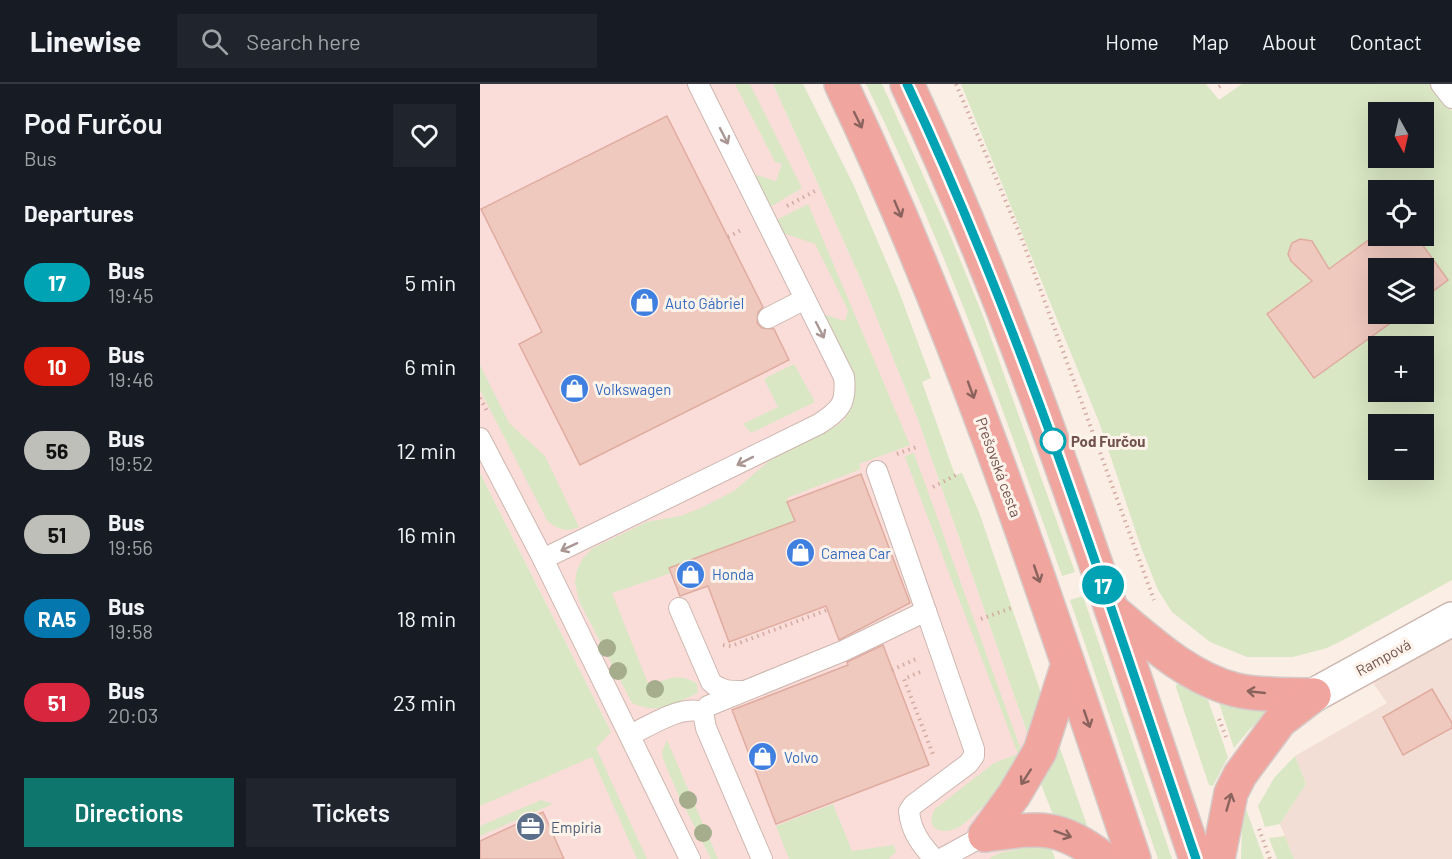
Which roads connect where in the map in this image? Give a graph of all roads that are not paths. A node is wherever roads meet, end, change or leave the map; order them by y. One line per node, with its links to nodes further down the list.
1 (698, 84): 6 (lane, one-way to 6)
2 (841, 84): 15 (highway, Prešovská cesta, one-way to 15)
3 (907, 84): 13 (highway)
4 (1441, 84): 5 (lane)
5 (1452, 98)
6 (805, 299): 7 (lane); 10 (lane, one-way to 10)
7 (768, 318)
8 (480, 438): 10 (lane)
9 (877, 471): 12 (lane)
10 (543, 559): 19 (lane)
11 (679, 608): 16 (lane)
12 (926, 610): 16 (lane); 23 (lane)
13 (1112, 610): 17 (highway, one-way to 13); 27 (highway)
14 (1452, 619): 17 (street, Rampová)
15 (1068, 664): 20 (highway, one-way to 20); 26 (highway, Prešovská cesta, one-way to 26)
16 (742, 691): 18 (lane)
17 (1314, 695): 28 (highway, one-way to 17)
18 (703, 712): 19 (lane); 22 (lane)
19 (630, 735): 21 (lane)
20 (985, 835): 24 (lane); 25 (highway, one-way to 25)
21 (690, 859)
22 (762, 859)
23 (934, 859)
24 (941, 859)
25 (1104, 859)
26 (1134, 859)
27 (1196, 859)
28 (1218, 859)

